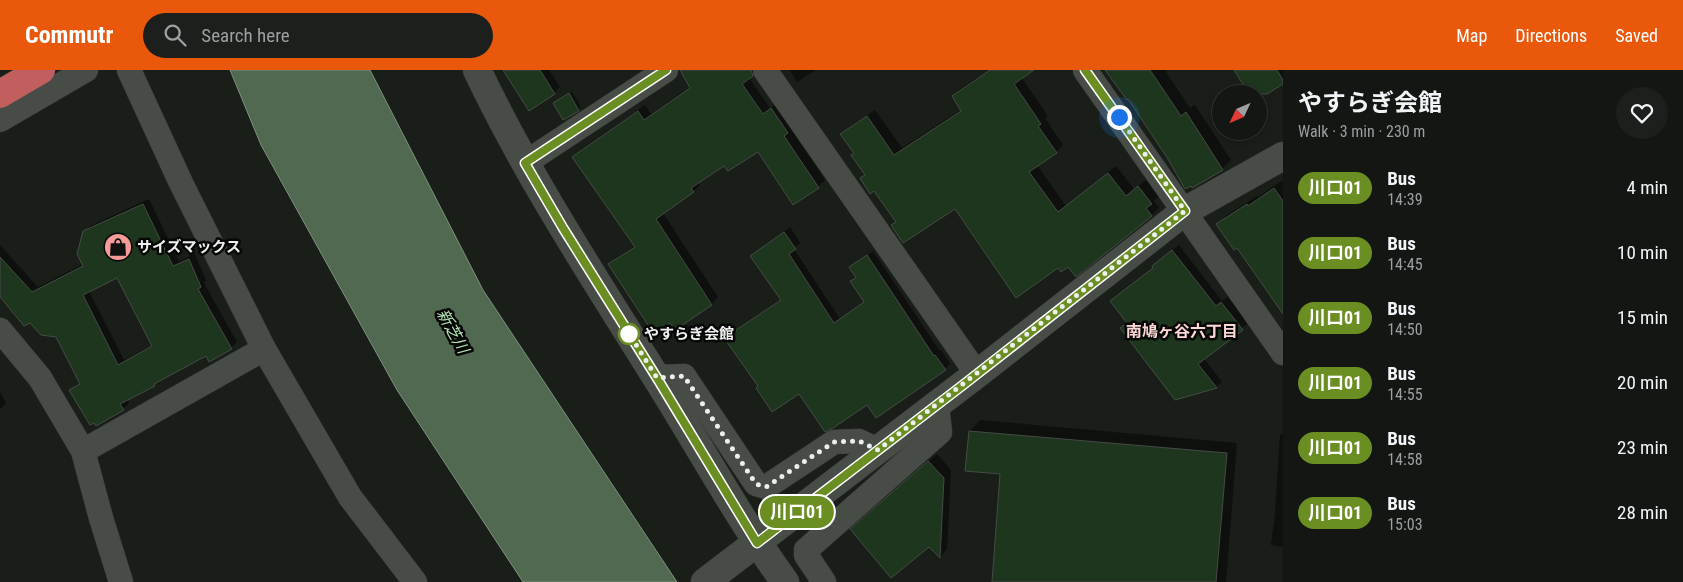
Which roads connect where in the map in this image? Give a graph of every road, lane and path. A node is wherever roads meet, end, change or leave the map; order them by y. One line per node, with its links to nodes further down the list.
1 (41, 70): 8 (highway)
2 (86, 70): 9 (street)
3 (129, 70): 14 (street)
4 (477, 70): 11 (street)
5 (666, 70): 11 (street)
6 (765, 70): 16 (street)
7 (1085, 70): 12 (street)
8 (0, 94)
9 (0, 120)
10 (1283, 156): 12 (street)
11 (525, 163): 17 (street)
12 (1185, 211): 15 (street); 16 (street)
13 (0, 330): 20 (street)
14 (264, 349): 20 (street); 23 (street)
15 (1283, 353)
16 (977, 374): 18 (street)
17 (657, 378): 19 (street); 21 (street)
18 (936, 406): 19 (street); 26 (street)
19 (878, 450): 21 (street)
20 (83, 451): 22 (street)
21 (748, 549): 24 (street); 25 (street)
22 (121, 582)
23 (415, 582)
24 (705, 582)
25 (785, 582)
26 (824, 582)

